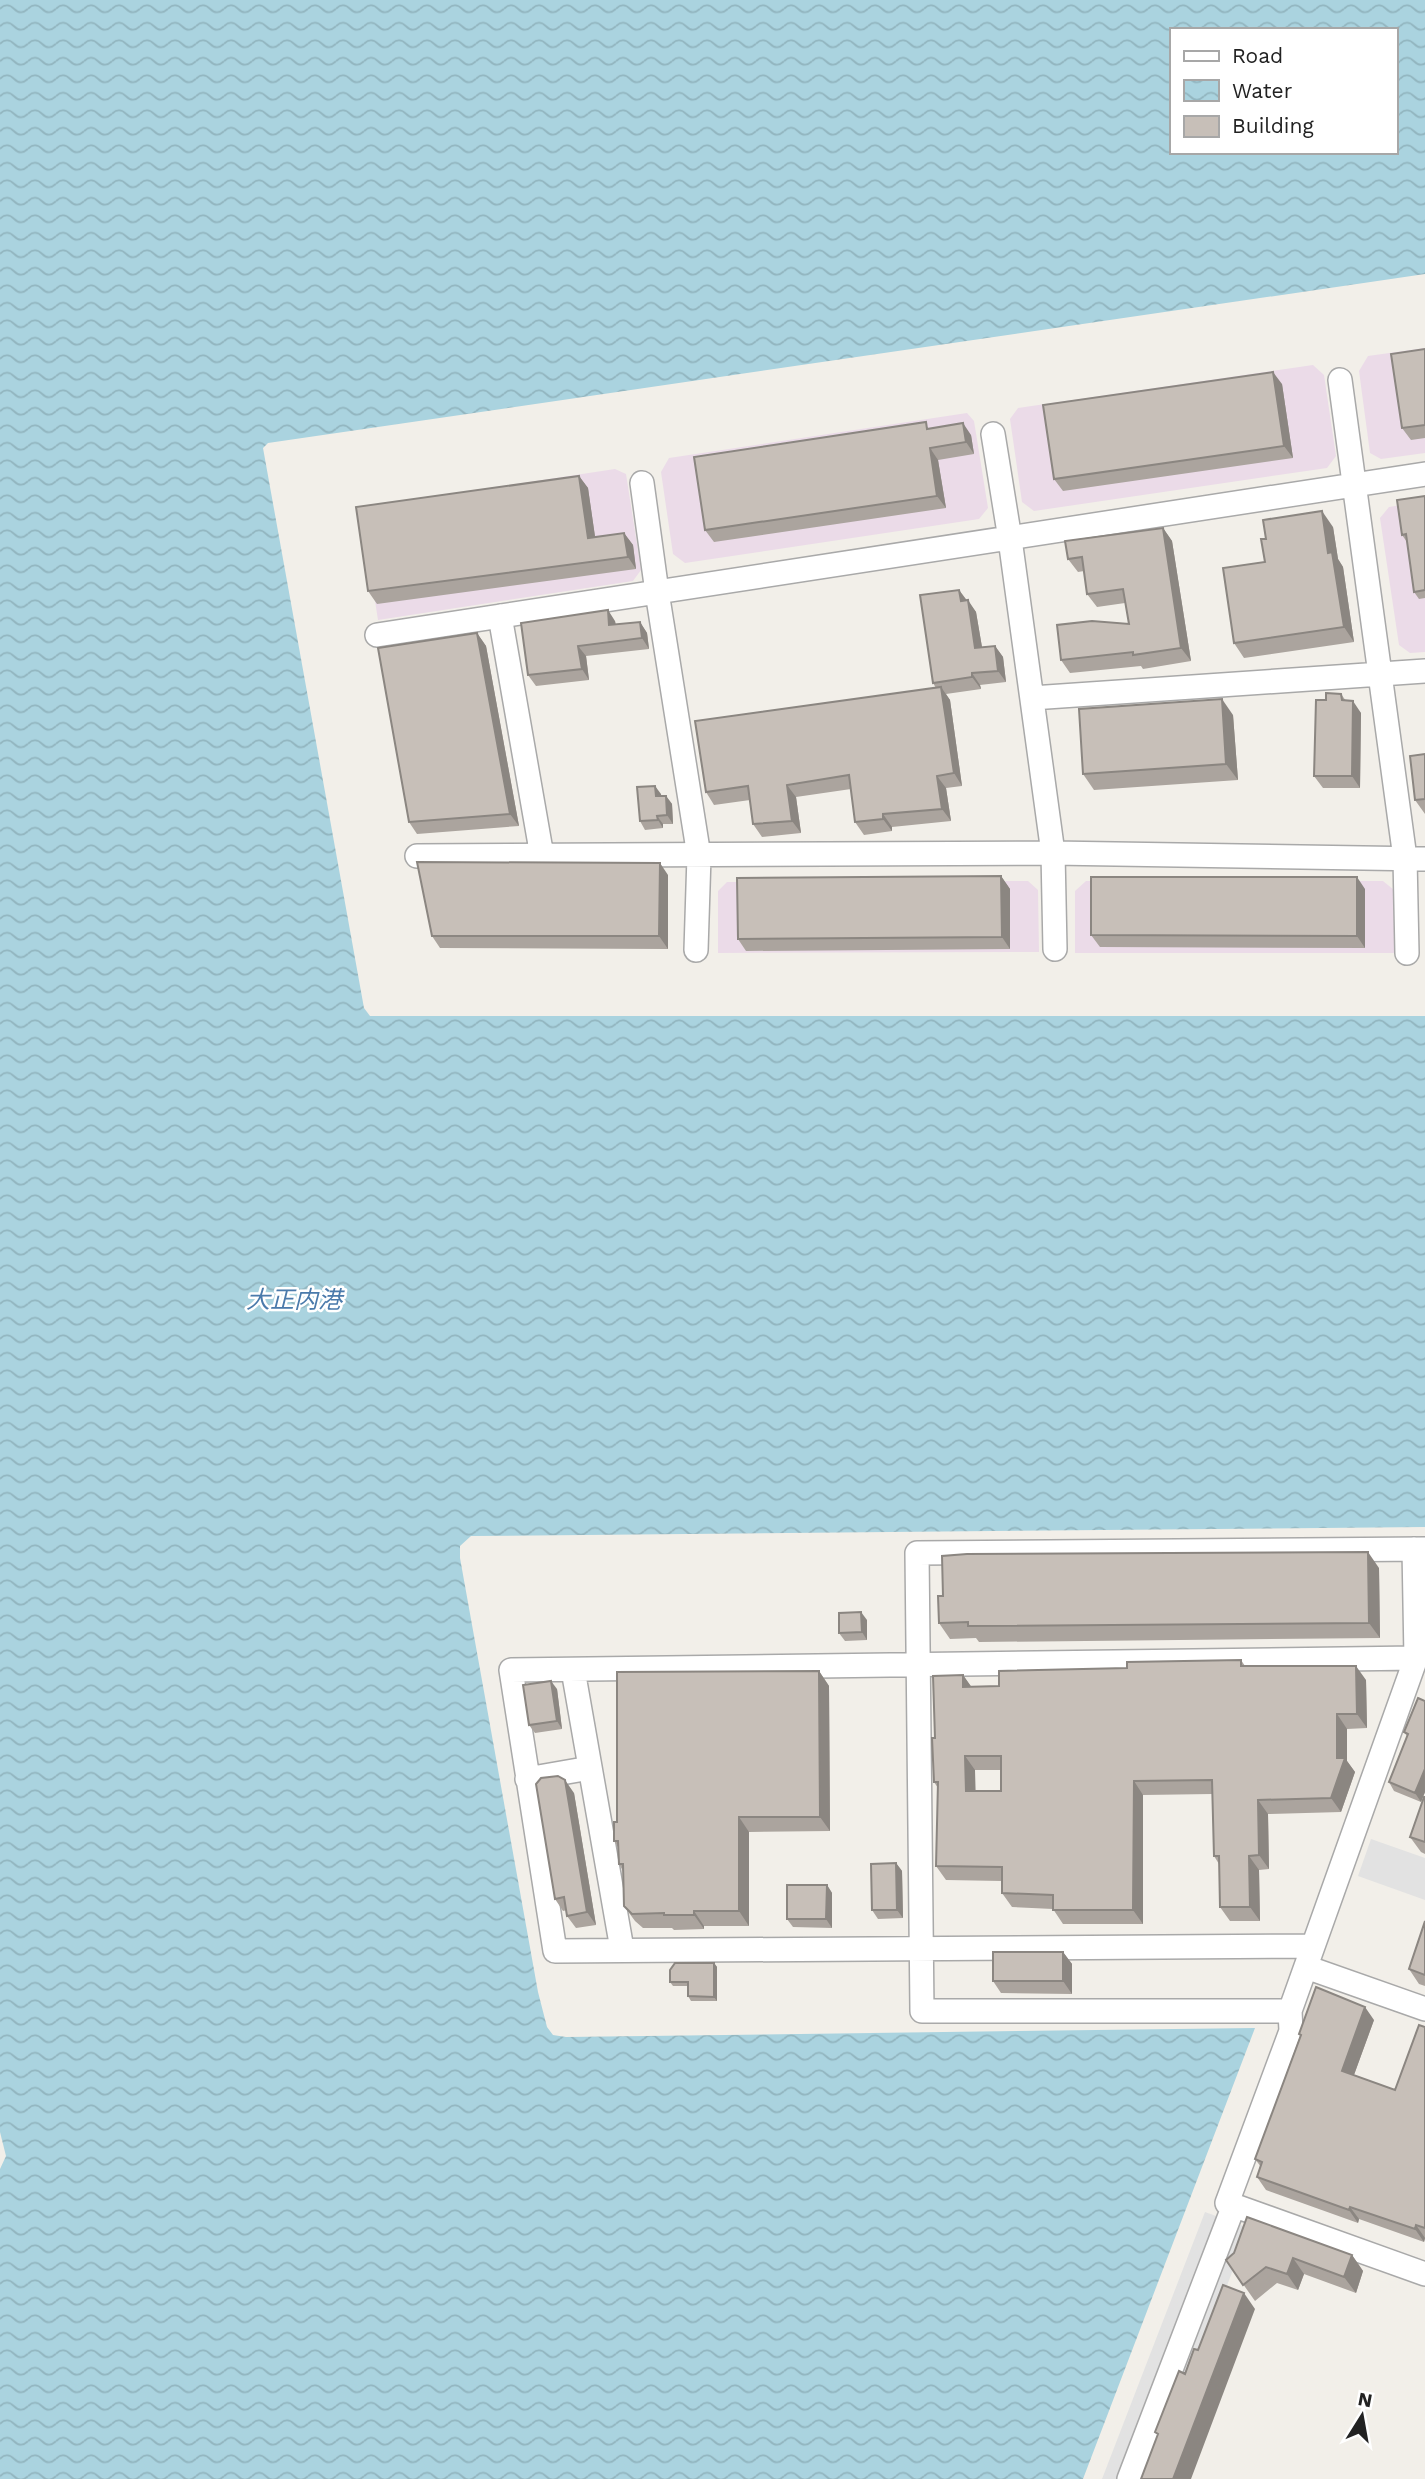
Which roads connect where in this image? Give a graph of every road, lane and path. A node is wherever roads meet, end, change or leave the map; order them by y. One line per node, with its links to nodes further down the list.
1 (1340, 380): 5 (street)
2 (993, 434): 6 (street)
3 (1425, 474): 5 (street)
4 (642, 483): 7 (street)
5 (1355, 484): 6 (street); 11 (street)
6 (1010, 539): 7 (street); 12 (street)
7 (657, 592): 8 (street); 16 (street)
8 (500, 617): 9 (street); 15 (street)
9 (377, 635)
10 (1425, 671): 11 (street)
11 (1381, 674): 12 (street); 17 (street)
12 (1032, 698): 13 (street)
13 (1053, 853): 16 (street); 17 (street); 18 (street)
14 (417, 856): 15 (street)
15 (542, 856): 16 (street)
16 (699, 856): 19 (street)
17 (1415, 858): 20 (street)
18 (1055, 949)
19 (696, 950)
20 (1407, 953)
21 (1420, 1549): 22 (street); 23 (street)
22 (1421, 1657): 23 (street); 29 (street)
23 (919, 1664): 24 (street); 28 (street)
24 (573, 1670): 25 (street); 26 (street)
25 (590, 1768): 26 (street); 27 (street)
26 (527, 1779): 27 (street)
27 (622, 1949): 28 (street)
28 (922, 1949): 29 (street); 31 (street)
29 (1310, 1957): 30 (street); 31 (street)
30 (1425, 2010)
31 (1290, 2011): 32 (street)
32 (1234, 2205): 33 (street); 34 (street)
33 (1425, 2274)
34 (1129, 2479)

